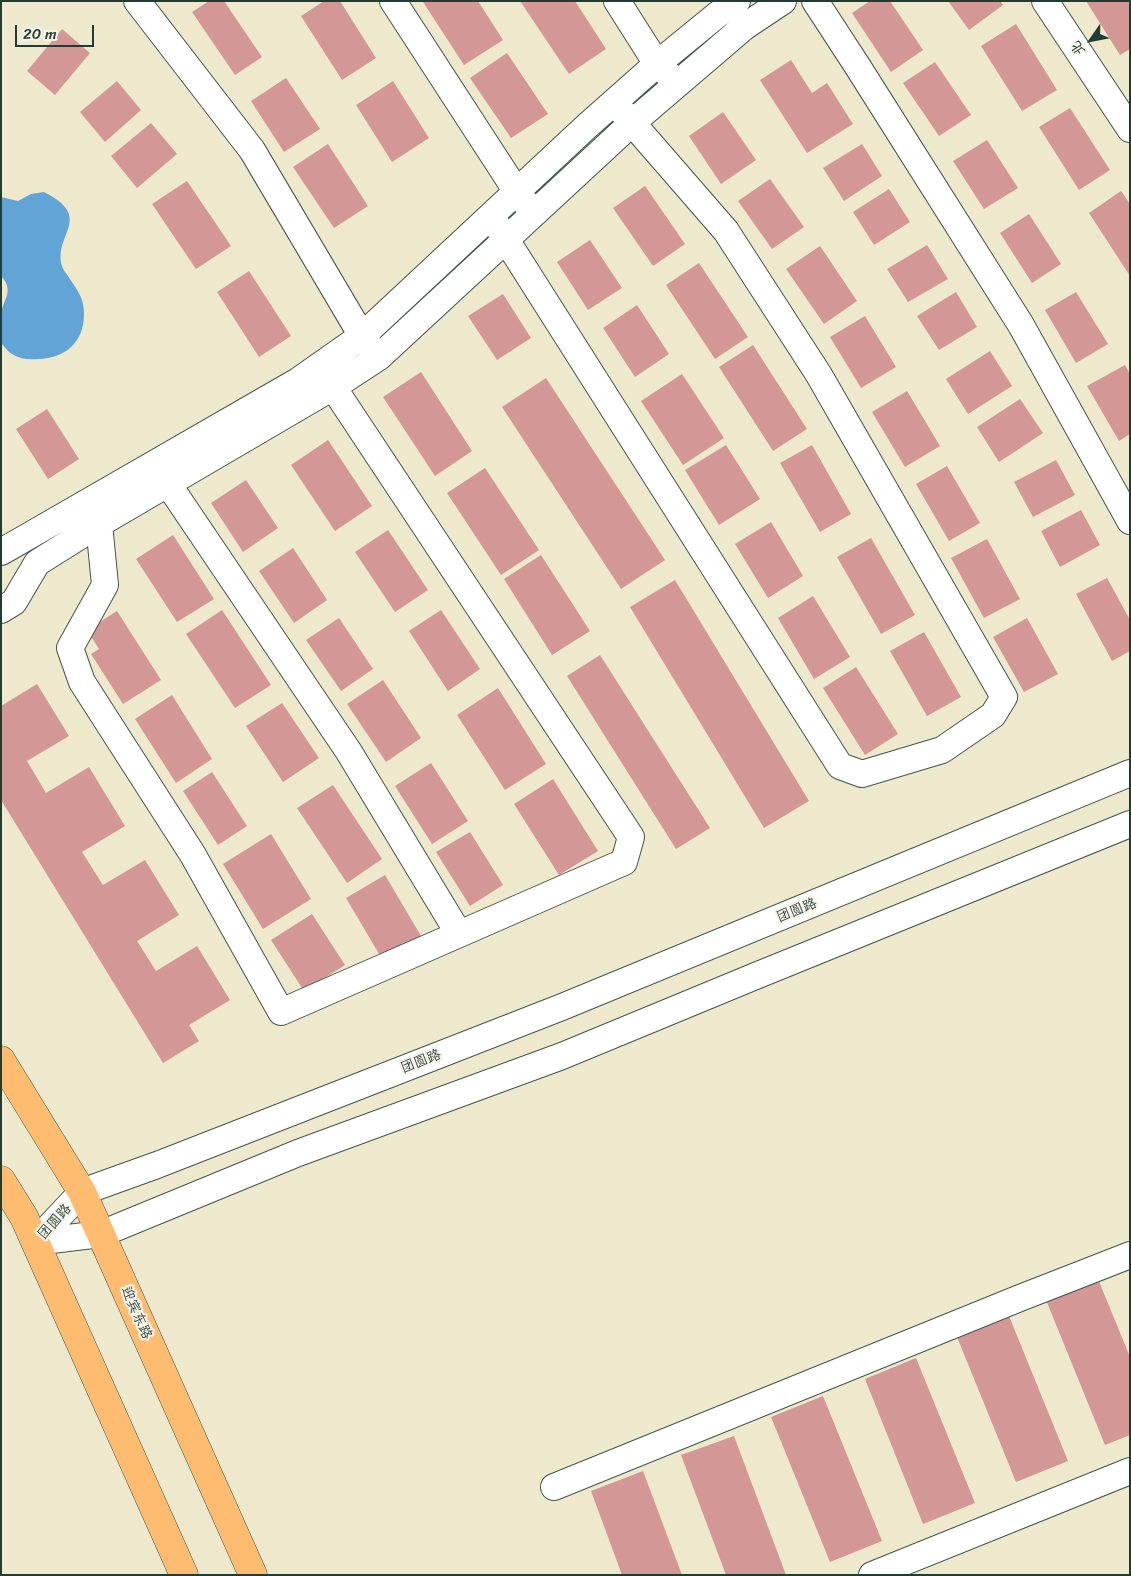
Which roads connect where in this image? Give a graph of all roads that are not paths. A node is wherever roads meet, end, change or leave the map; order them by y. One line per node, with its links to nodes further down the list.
1 (137, 1): 17 (street)
2 (393, 1): 13 (street)
3 (617, 1): 8 (street)
4 (737, 1): 8 (street)
5 (783, 1): 9 (street)
6 (815, 1): 22 (street)
7 (1045, 1): 12 (street)
8 (657, 64): 9 (street); 10 (street)
9 (677, 84): 11 (street)
10 (614, 102): 11 (street); 13 (street)
11 (633, 122): 14 (street); 16 (street)
12 (1130, 129)
13 (516, 192): 14 (street); 15 (street)
14 (534, 212): 16 (street)
15 (491, 216): 16 (street); 17 (street)
16 (506, 238): 18 (street)
17 (362, 336): 18 (street); 19 (street)
18 (379, 357): 19 (street)
19 (325, 377): 20 (street); 29 (street)
20 (161, 474): 21 (street); 29 (street)
21 (92, 514): 23 (street); 24 (street); 29 (street)
22 (1130, 521)
23 (1, 552)
24 (37, 563): 25 (street); 26 (street)
25 (1, 586)
26 (1, 610)
27 (1130, 772): 32 (street, 团圆路)
28 (1130, 824): 33 (street, 团圆路)
29 (459, 934)
30 (1, 1060): 32 (highway, 迎宾东路)
31 (1, 1180): 34 (highway)
32 (82, 1192): 33 (highway, 迎宾东路); 34 (street, 团圆路)
33 (101, 1234): 34 (street, 团圆路); 39 (highway, 迎宾东路)
34 (35, 1242): 38 (highway)
35 (1130, 1255): 37 (street)
36 (1130, 1471): 40 (street)
37 (554, 1487)
38 (184, 1575)
39 (253, 1575)
40 (872, 1575)

